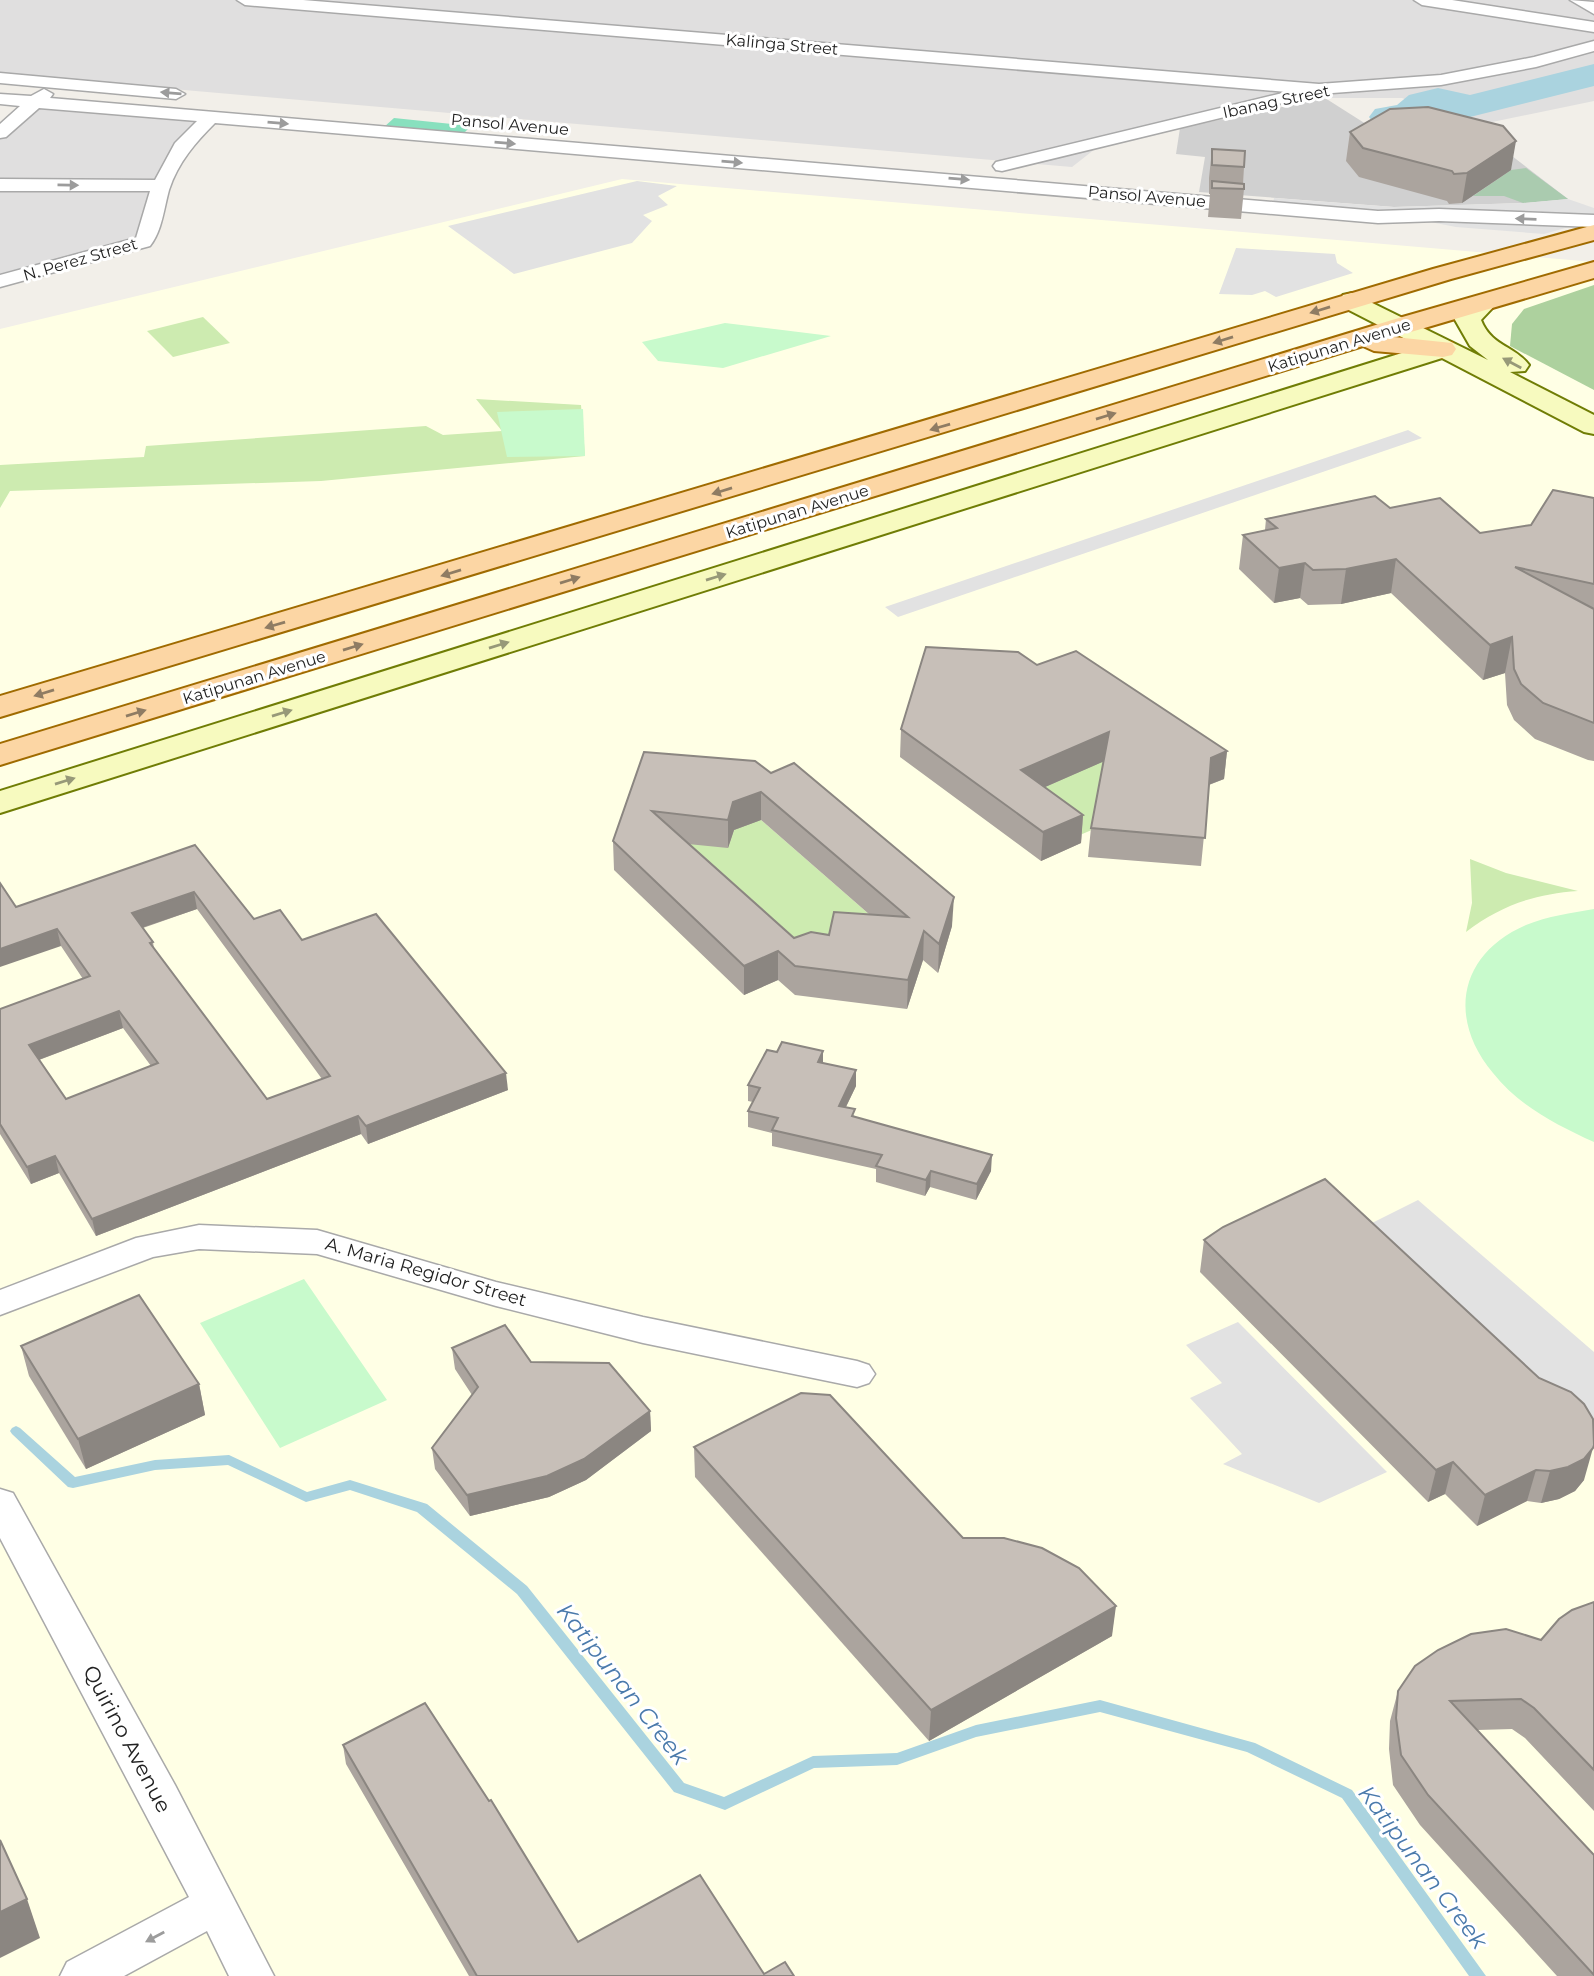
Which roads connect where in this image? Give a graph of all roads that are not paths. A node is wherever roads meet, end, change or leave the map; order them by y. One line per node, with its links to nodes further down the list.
1 (246, 0): 9 (street, Kalinga Street)
2 (1422, 0): 5 (street)
3 (1578, 0): 4 (street)
4 (1594, 9)
5 (1594, 27)
6 (1594, 46): 9 (street, Ibanag Street)
7 (0, 78): 8 (street)
8 (57, 83): 10 (street, one-way to 8); 12 (street)
9 (1319, 89): 16 (street, Ibanag Street)
10 (195, 96)
11 (0, 99): 12 (street, Pansol Avenue)
12 (33, 102): 13 (street, Pansol Avenue); 14 (street)
13 (210, 118): 16 (street, Pansol Avenue, one-way to 16); 18 (street, N. Perez Street)
14 (0, 133)
15 (979, 164): 16 (street, Pansol Avenue)
16 (1000, 174): 19 (street, Pansol Avenue)
17 (0, 185): 18 (street, one-way to 18)
18 (161, 186): 25 (street, N. Perez Street)
19 (1378, 217): 20 (street, Pansol Avenue, one-way to 19); 22 (street, Pansol Avenue)
20 (1594, 221)
21 (1594, 232): 22 (main road)
22 (1566, 240): 26 (main road)
23 (1594, 243): 28 (main road)
24 (1594, 270): 27 (main road, Katipunan Avenue)
25 (0, 281)
26 (1352, 301): 28 (street); 31 (main road, one-way to 31)
27 (1485, 302): 28 (main road, Katipunan Avenue); 32 (street, one-way to 27)
28 (1409, 324): 29 (main road, Katipunan Avenue); 30 (street)
29 (1348, 343): 30 (main road); 34 (main road, Katipunan Avenue, one-way to 29)
30 (1443, 349): 33 (street); 39 (street, Katipunan Avenue, one-way to 30)
31 (1005, 407): 34 (main road); 35 (main road, one-way to 35)
32 (1594, 407)
33 (1594, 426)
34 (1041, 436): 36 (main road, Katipunan Avenue, one-way to 34)
35 (395, 590): 36 (main road); 37 (main road, one-way to 37)
36 (426, 624): 38 (main road, Katipunan Avenue, one-way to 36)
37 (0, 707)
38 (0, 755)
39 (0, 802)
40 (0, 1303): 41 (street, A. Maria Regidor Street)
41 (857, 1374)
42 (0, 1503): 43 (street, Quirino Avenue)
43 (215, 1905): 44 (street, one-way to 44); 45 (street, Quirino Avenue)
44 (82, 1976)
45 (252, 1976)

